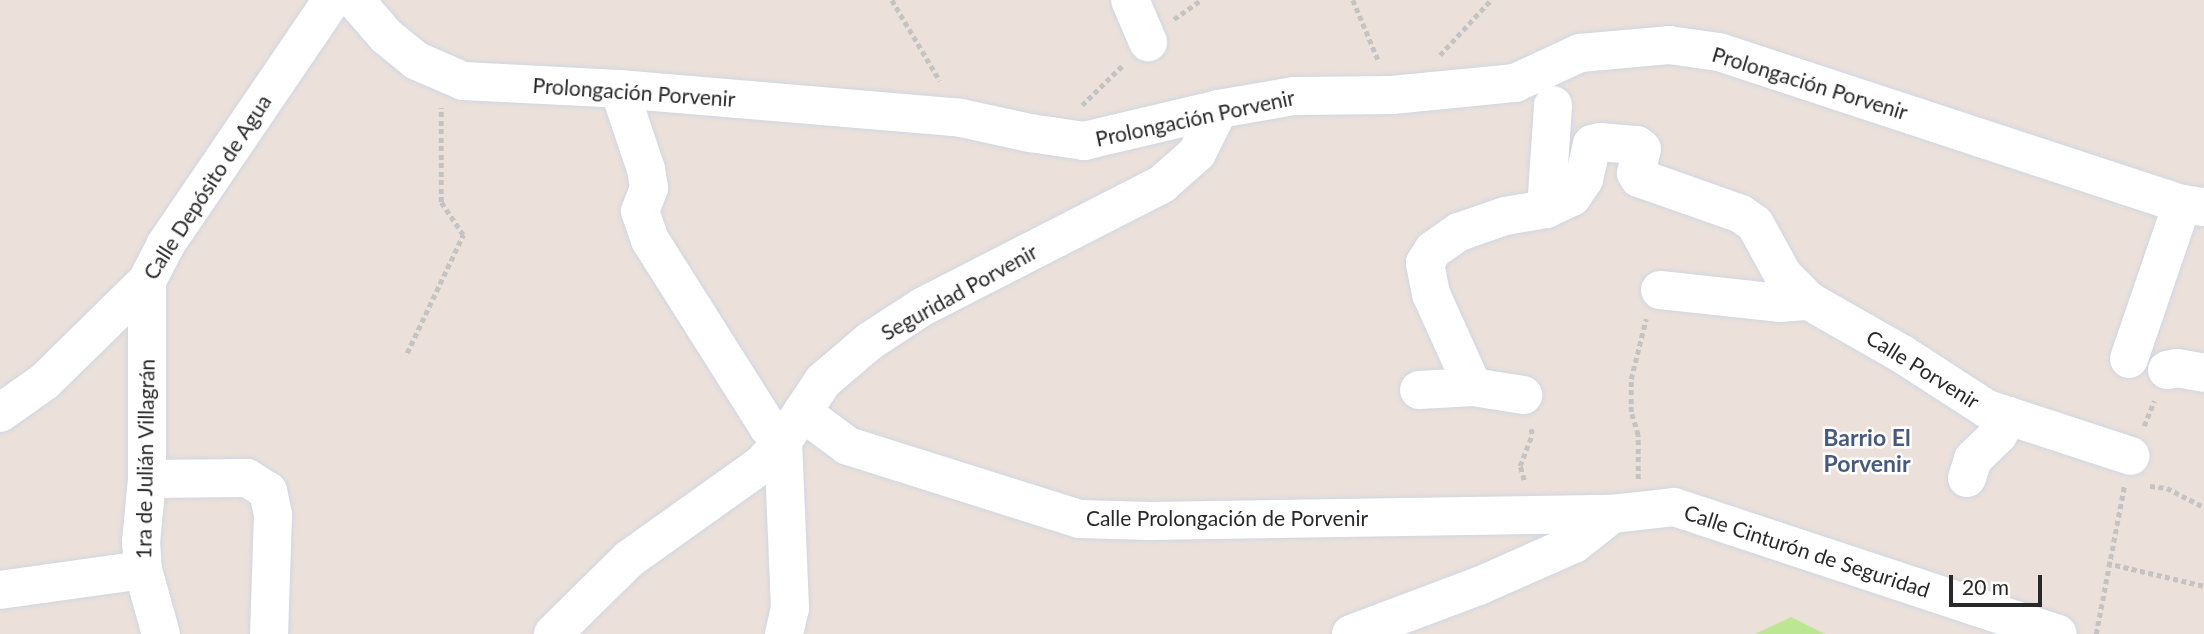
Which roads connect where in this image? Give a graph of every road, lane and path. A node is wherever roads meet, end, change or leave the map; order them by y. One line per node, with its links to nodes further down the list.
1 (332, 0): 17 (street, Calle Depósito de Agua)
2 (355, 0): 9 (street, Prolongación Porvenir)
3 (892, 0): 14 (path)
4 (1130, 0): 7 (street)
5 (1353, 0): 11 (path)
6 (1491, 0): 8 (path)
7 (1148, 42)
8 (1439, 56)
9 (442, 72): 10 (street, Prolongación Porvenir); 20 (path)
10 (620, 89): 14 (street, Prolongación Porvenir); 28 (street, Calle Prolongación de Porvenir)
11 (1392, 95): 13 (street, Prolongación Porvenir); 15 (street, Prolongación Porvenir)
12 (1553, 105): 16 (street)
13 (1219, 109): 14 (street, Prolongación Porvenir); 28 (street, Seguridad Porvenir)
14 (961, 118)
15 (2193, 205): 21 (street)
16 (1546, 209): 19 (street, Calle Porvenir); 23 (street)
17 (148, 281): 26 (street, Calle Depósito de Agua); 31 (street, 1ra de Julián Villagrán)
18 (1660, 290): 19 (street); 34 (path)
19 (1809, 301): 27 (street, Calle Porvenir)
20 (407, 354)
21 (2130, 359)
22 (2185, 372): 29 (path)
23 (1473, 387): 24 (street); 25 (street)
24 (1419, 390)
25 (1523, 395): 35 (path)
26 (0, 413)
27 (2009, 416): 29 (street, Calle Porvenir); 30 (street)
28 (792, 426): 35 (street, Calle Prolongación de Porvenir); 42 (street, Seguridad Porvenir); 43 (street)
29 (2135, 477): 33 (path); 36 (path)
30 (1967, 478)
31 (147, 479): 37 (street, 1ra de Julián Villagrán); 41 (street)
32 (1674, 507): 34 (street, Calle Prolongación de Porvenir); 45 (street, Calle Cinturón de Seguridad)
33 (2204, 507)
34 (1624, 512): 35 (street, Calle Prolongación de Porvenir); 44 (street)
35 (1534, 515)
36 (2107, 564): 38 (path); 46 (path)
37 (144, 570): 39 (street); 40 (street, 1ra de Julián Villagrán)
38 (2204, 586)
39 (0, 590)
40 (161, 634)
41 (269, 634)
42 (554, 634)
43 (784, 634)
44 (1351, 634)
45 (2058, 634)
46 (2096, 634)

